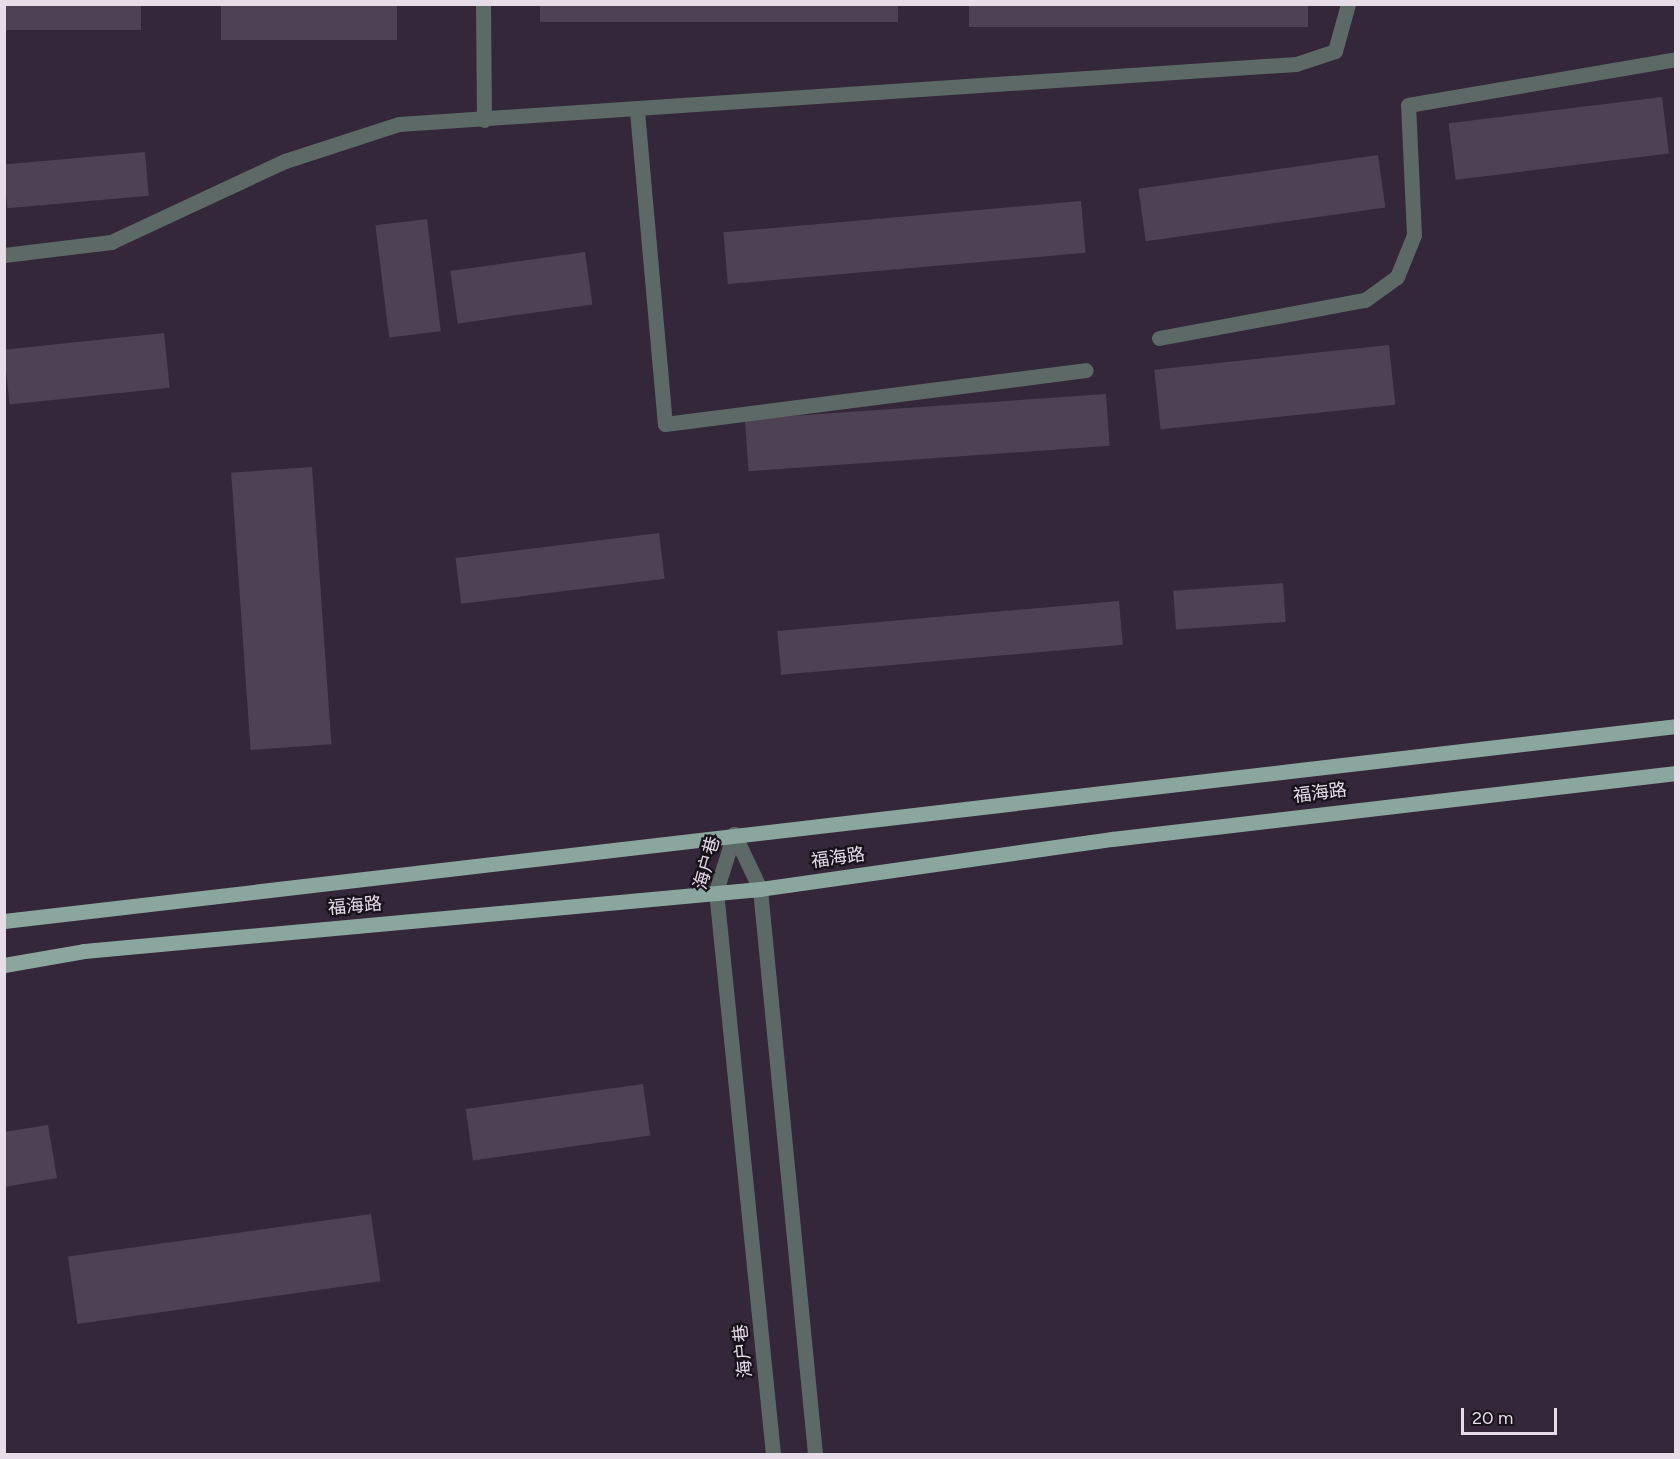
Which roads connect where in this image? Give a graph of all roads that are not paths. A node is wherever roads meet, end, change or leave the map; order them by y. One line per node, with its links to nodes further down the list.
1 (483, 4): 5 (street)
2 (1348, 4): 4 (street)
3 (1676, 58): 7 (street)
4 (637, 111): 5 (street); 8 (street)
5 (484, 120): 6 (street)
6 (4, 255)
7 (1159, 338)
8 (1086, 370)
9 (1676, 726): 11 (main road, 福海路)
10 (1676, 774): 12 (main road, 福海路)
11 (734, 834): 12 (street, 海户巷); 13 (street, 海户巷); 14 (main road, 福海路)
12 (760, 889): 13 (main road, 福海路); 17 (street, 海户巷)
13 (716, 891): 15 (main road, 福海路); 16 (street, 海户巷)
14 (4, 921)
15 (4, 965)
16 (774, 1455)
17 (815, 1455)

